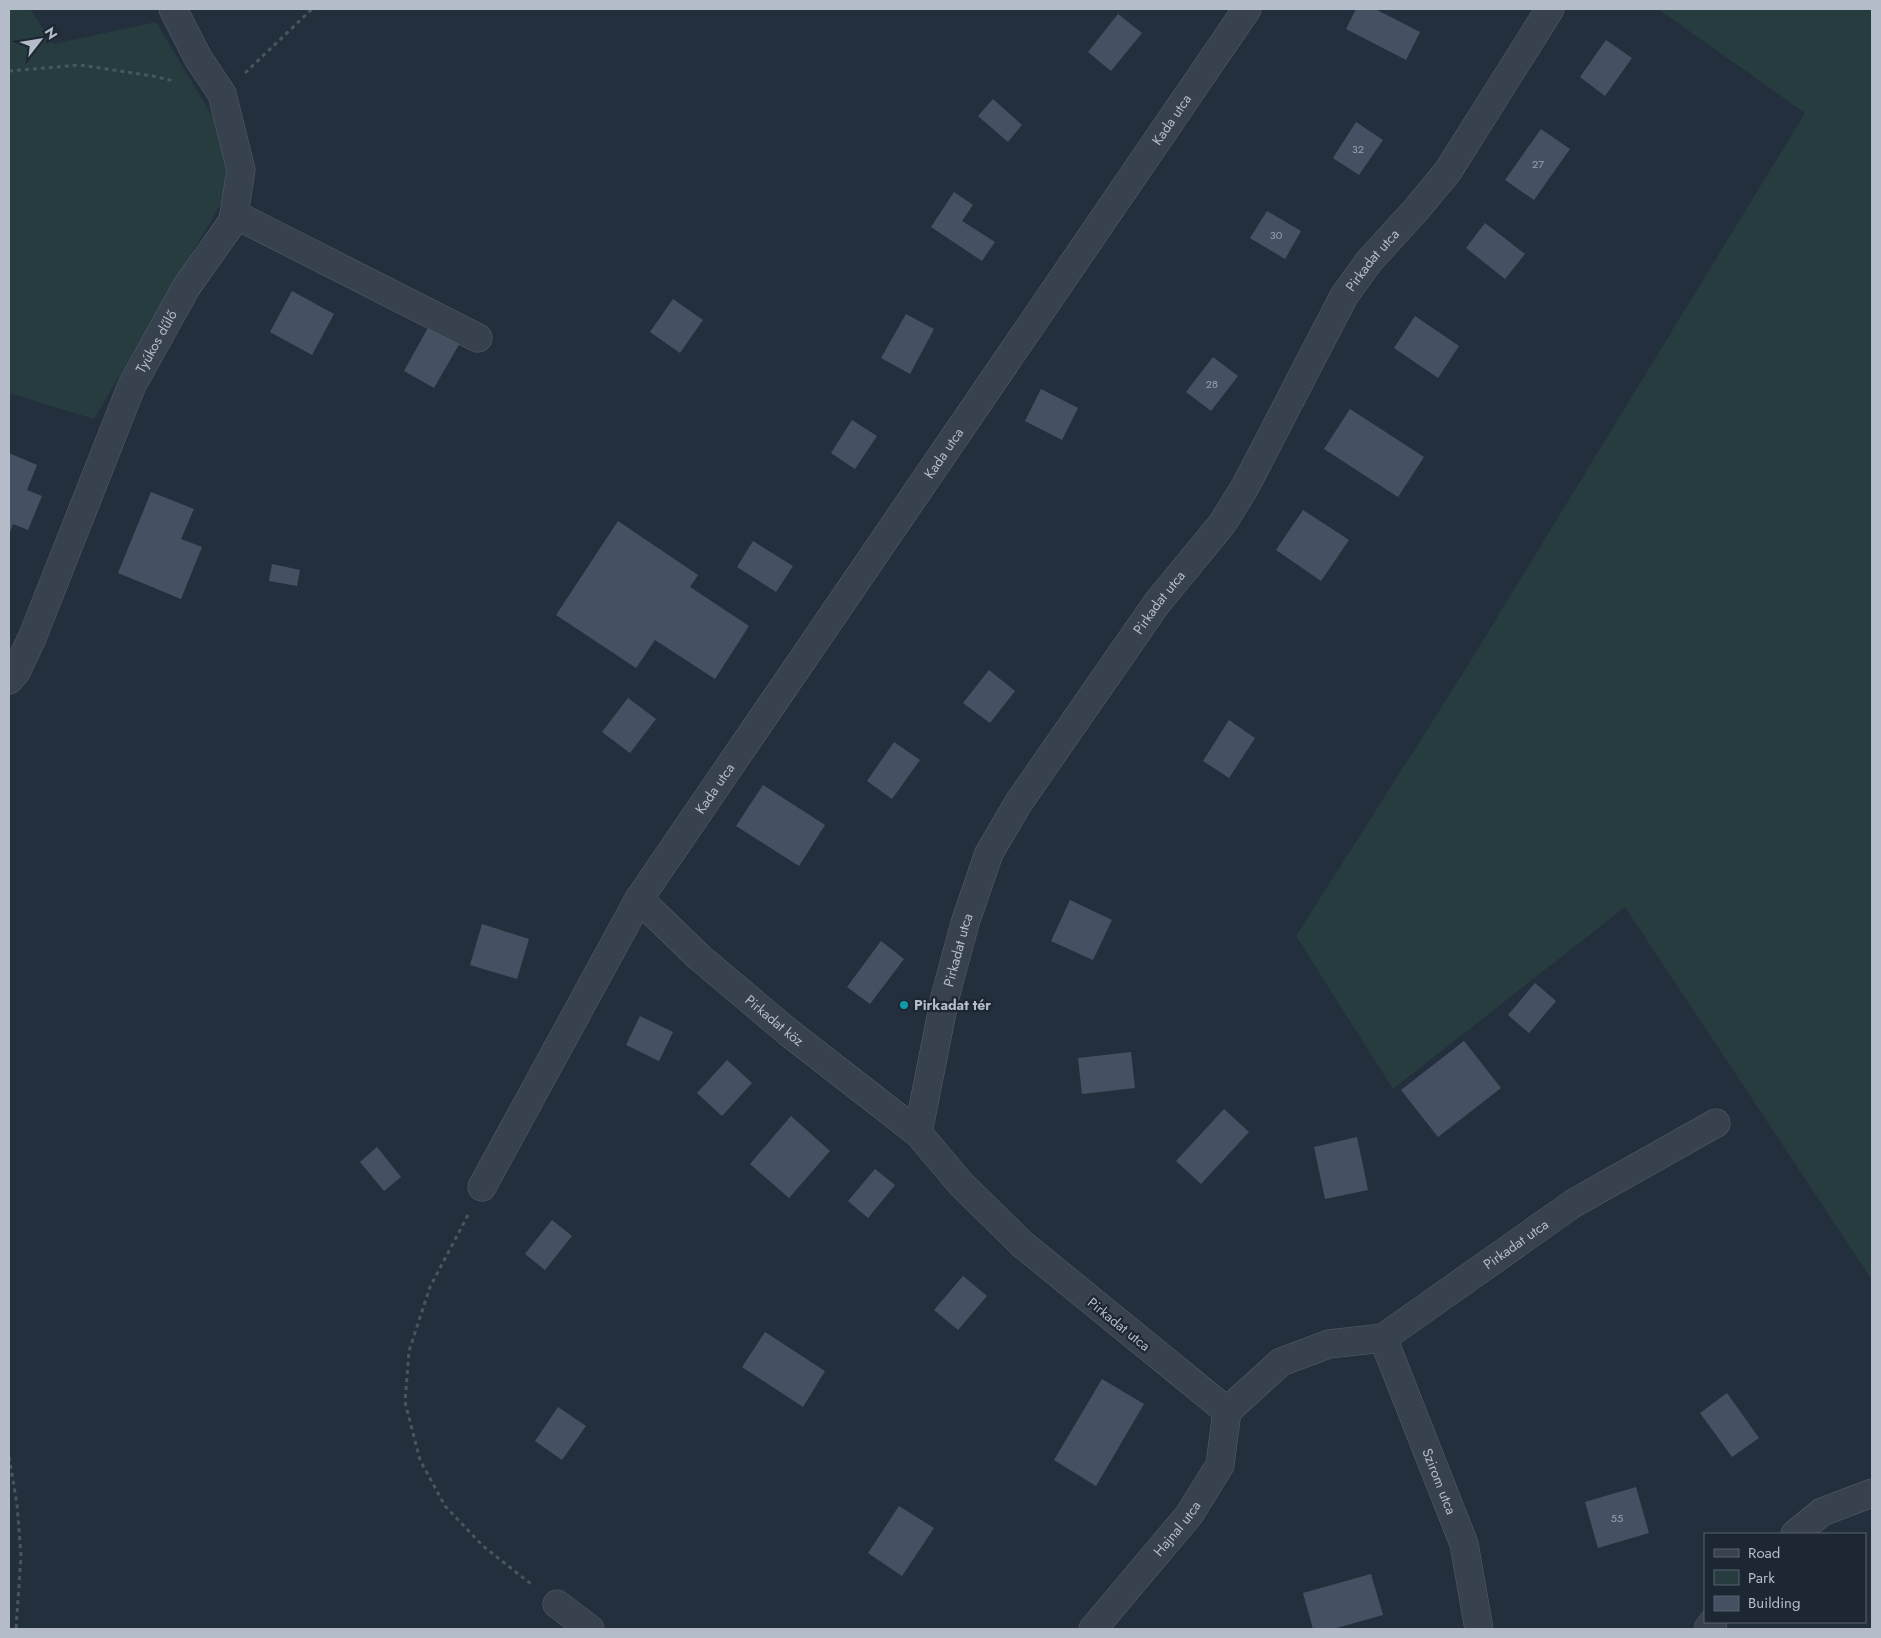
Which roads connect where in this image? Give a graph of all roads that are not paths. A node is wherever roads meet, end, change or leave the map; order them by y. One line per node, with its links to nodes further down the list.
1 (174, 9): 4 (street, Tyúkos dűlő)
2 (1247, 9): 7 (street, Kada utca)
3 (1550, 9): 9 (street, Pirkadat utca)
4 (234, 214): 5 (street); 6 (street, Tyúkos dűlő)
5 (478, 338)
6 (9, 680)
7 (639, 899): 9 (street, Pirkadat köz); 10 (street, Kada utca)
8 (1716, 1122): 11 (street, Pirkadat utca)
9 (918, 1133): 12 (street, Pirkadat utca)
10 (482, 1188)
11 (1383, 1338): 12 (street, Pirkadat utca); 18 (street, Szirom utca)
12 (1227, 1411): 17 (street, Hajnal utca)
13 (1872, 1494): 14 (street)
14 (1796, 1533)
15 (557, 1604): 16 (street)
16 (590, 1629)
17 (1093, 1629)
18 (1479, 1629)

